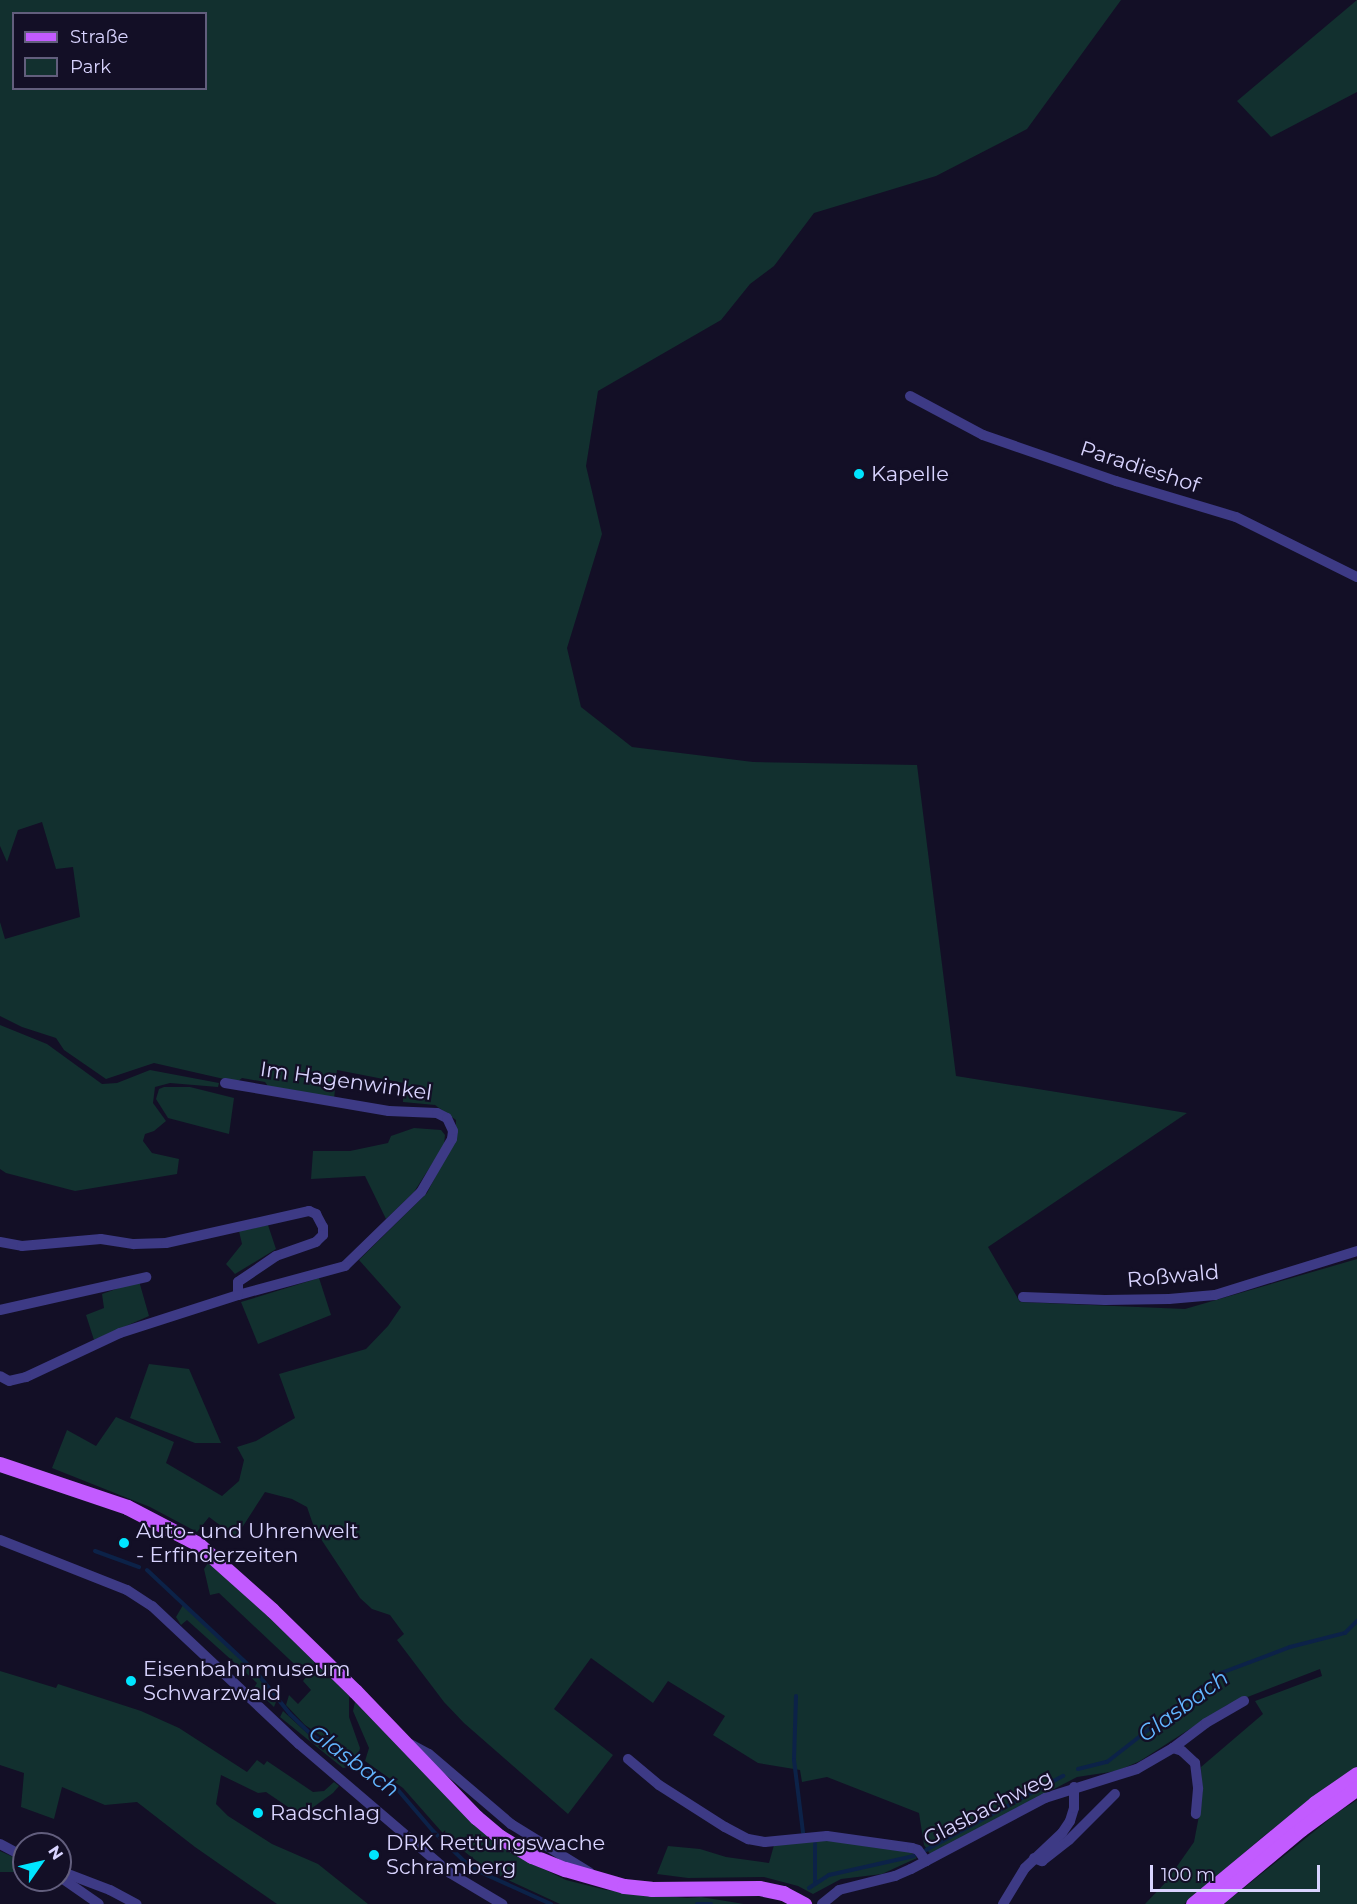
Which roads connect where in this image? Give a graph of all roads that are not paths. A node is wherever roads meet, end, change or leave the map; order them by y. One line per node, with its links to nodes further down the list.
1 (910, 396): 2 (street, Paradieshof)
2 (1357, 577)
3 (225, 1083): 7 (street, Im Hagenwinkel)
4 (0, 1242): 7 (street)
5 (1357, 1251): 8 (street, Roßwald)
6 (146, 1277): 9 (street)
7 (238, 1295): 10 (street, Im Hagenwinkel)
8 (1023, 1297)
9 (0, 1310)
10 (0, 1376)
11 (0, 1464): 28 (main road)
12 (0, 1540): 27 (street)
13 (1244, 1701): 14 (street, Glasbachweg)
14 (1173, 1749): 17 (street, Glasbachweg); 20 (street)
15 (628, 1759): 22 (street)
16 (1357, 1774): 31 (main road)
17 (1074, 1787): 21 (street); 22 (street, Glasbachweg)
18 (1357, 1788): 32 (main road)
19 (1114, 1794): 21 (street)
20 (1196, 1814)
21 (1034, 1858): 30 (street)
22 (926, 1860): 29 (street, Glasbachweg)
23 (72, 1875): 26 (street)
24 (72, 1885): 25 (street)
25 (99, 1904)
26 (136, 1904)
27 (502, 1904)
28 (804, 1904)
29 (822, 1904)
30 (1003, 1904)
31 (1193, 1904)
32 (1211, 1904)

